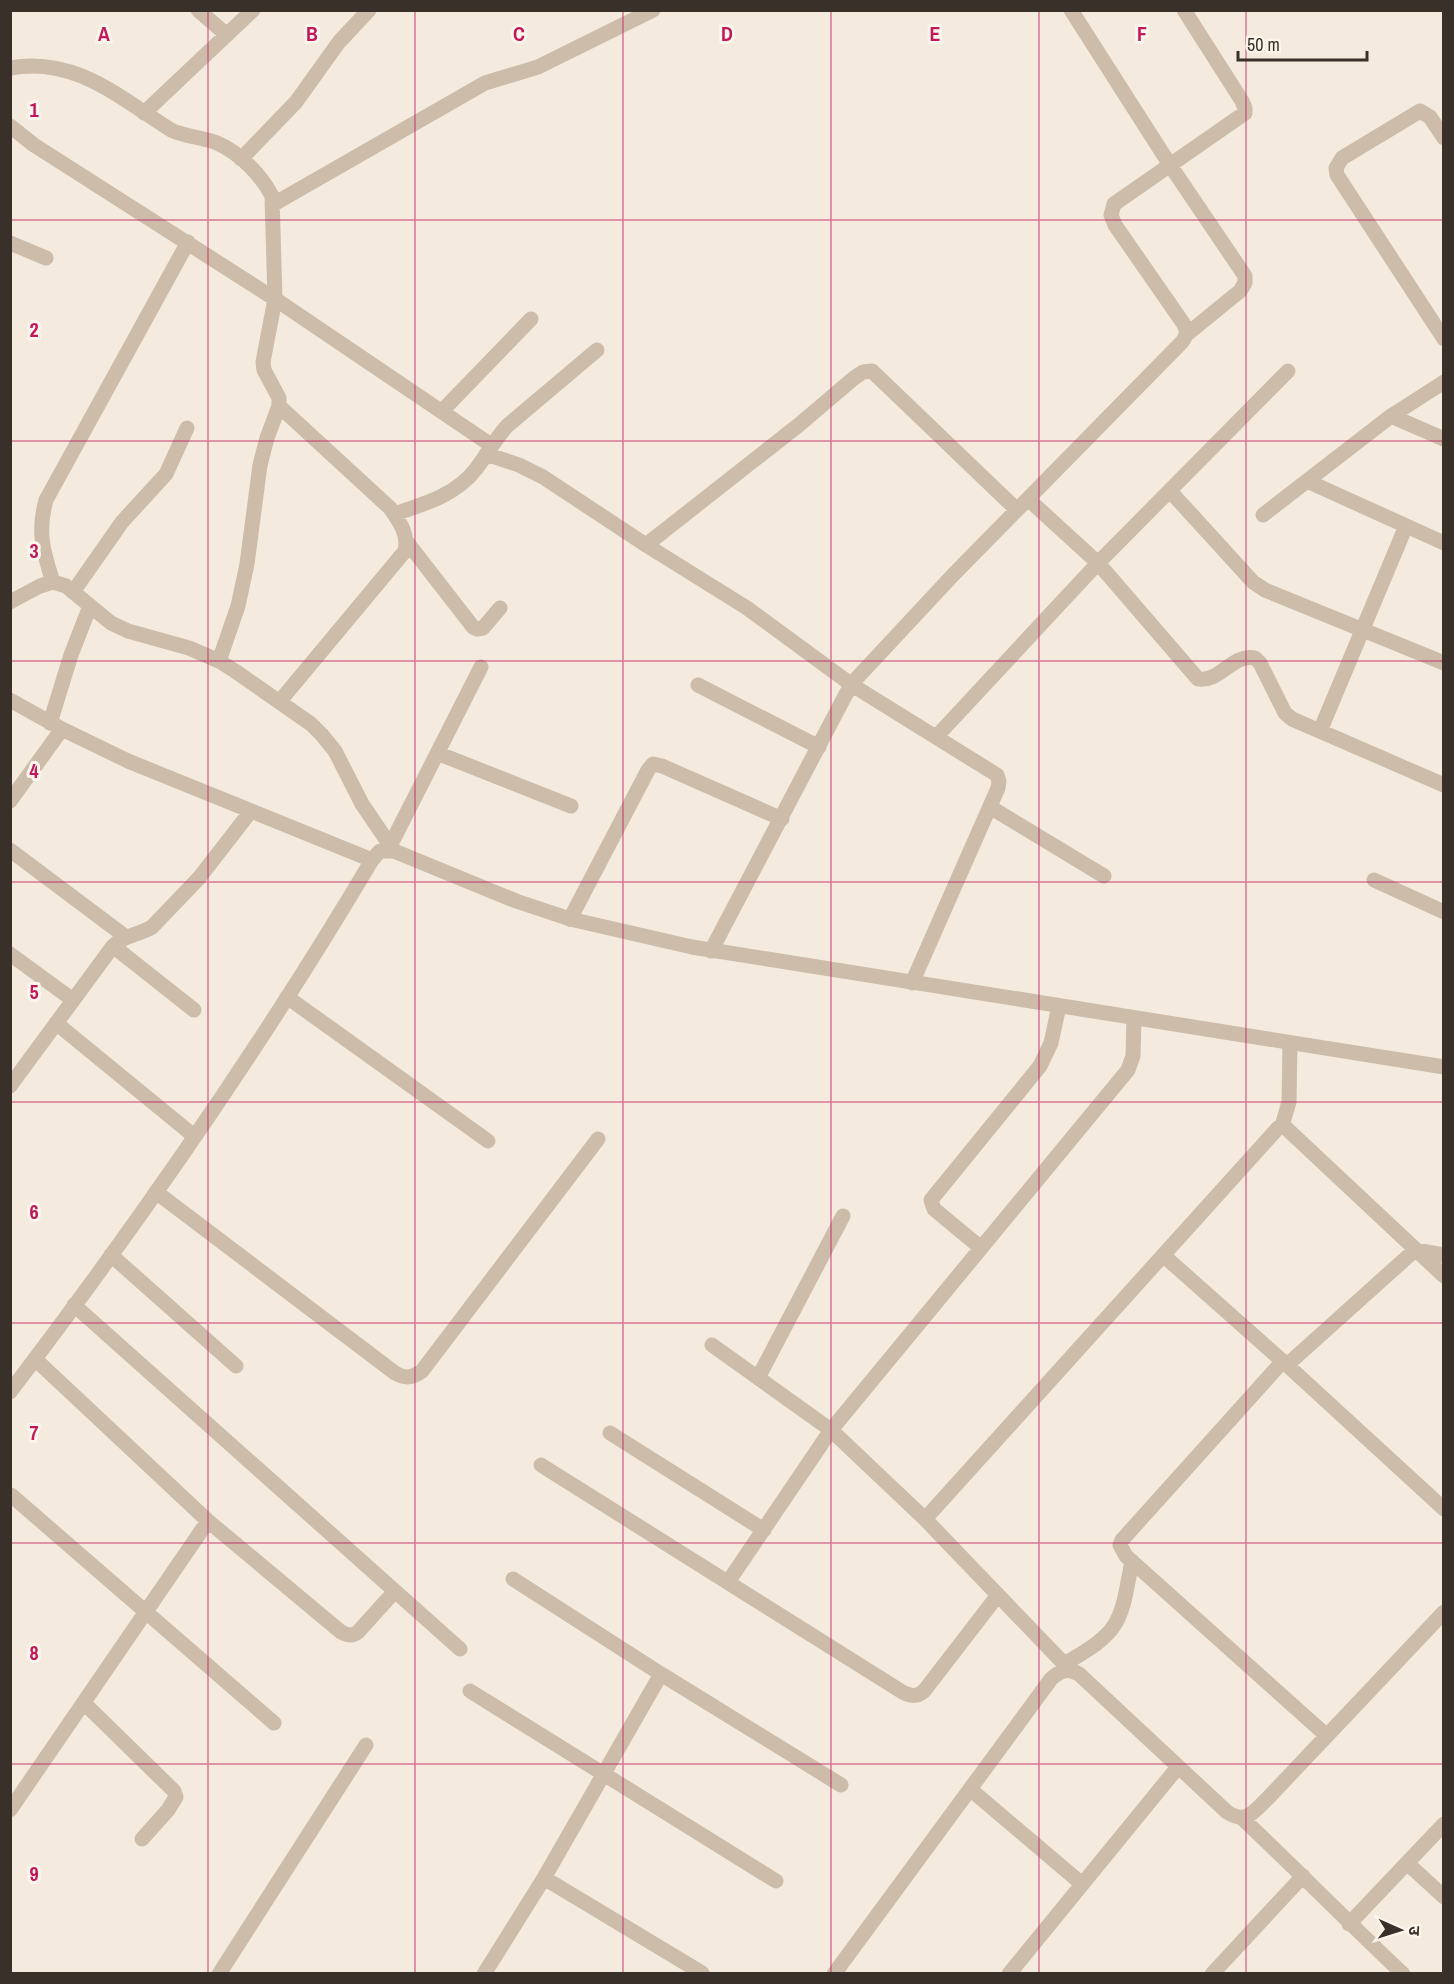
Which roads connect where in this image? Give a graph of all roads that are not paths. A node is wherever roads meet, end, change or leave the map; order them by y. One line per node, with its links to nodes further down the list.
1 (198, 10): 7 (street)
2 (253, 10): 7 (street)
3 (369, 10): 12 (street)
4 (653, 10): 14 (street)
5 (1071, 10): 13 (street)
6 (1184, 10): 13 (street)
7 (227, 35): 9 (street)
8 (10, 68): 9 (street)
9 (144, 113): 12 (street)
10 (10, 126): 15 (street)
11 (1443, 138): 21 (street)
12 (241, 159): 14 (street)
13 (1170, 165): 20 (street); 20 (street)
14 (272, 205): 18 (street)
15 (188, 242): 18 (street); 42 (street)
16 (10, 243): 17 (street)
17 (46, 258)
18 (275, 298): 25 (street); 26 (street)
19 (531, 319): 26 (street)
20 (1186, 335): 33 (street)
21 (1443, 339)
22 (597, 350): 30 (street)
23 (1288, 371): 32 (street)
24 (1443, 382): 27 (street)
25 (279, 406): 35 (street); 48 (street)
26 (441, 411): 30 (street)
27 (1391, 416): 29 (street); 31 (street)
28 (187, 428): 43 (street)
29 (1443, 438)
30 (489, 449): 35 (street); 40 (street)
31 (1307, 480): 36 (street); 37 (street)
32 (1170, 490): 41 (street); 47 (street)
33 (1029, 499): 34 (street); 41 (street)
34 (1017, 510): 40 (street); 52 (street)
35 (394, 514): 38 (street)
36 (1263, 515)
37 (1406, 526): 39 (street); 47 (street)
38 (407, 542): 46 (street); 54 (street)
39 (1443, 543)
40 (646, 545): 52 (street)
41 (1098, 563): 56 (street); 57 (street)
42 (53, 582): 43 (street); 44 (street)
43 (73, 592): 45 (street)
44 (10, 602)
45 (90, 606): 48 (street); 55 (street)
46 (500, 608)
47 (1363, 630): 49 (street); 56 (street)
48 (219, 661): 54 (street)
49 (1443, 663)
50 (481, 668): 59 (street)
51 (698, 685): 58 (street)
52 (852, 685): 57 (street); 58 (street)
53 (10, 700): 55 (street)
54 (280, 701): 66 (street)
55 (56, 726): 61 (street); 64 (street)
56 (1320, 731): 60 (street)
57 (936, 736): 63 (street)
58 (819, 747): 65 (street)
59 (437, 753): 62 (street); 66 (street)
60 (1443, 785)
61 (10, 801)
62 (571, 806)
63 (990, 807): 69 (street); 77 (street)
64 (251, 811): 68 (street); 73 (street)
65 (782, 819): 72 (street); 75 (street)
66 (392, 848): 68 (street); 72 (street)
67 (10, 850): 73 (street)
68 (372, 860): 78 (street)
69 (1104, 876)
70 (1374, 880): 71 (street)
71 (1443, 912)
72 (570, 919): 75 (street)
73 (126, 937): 74 (street)
74 (113, 946): 79 (street); 81 (street)
75 (711, 951): 77 (street)
76 (10, 954): 79 (street)
77 (912, 983): 80 (street)
78 (287, 998): 88 (street); 90 (street)
79 (74, 999): 83 (street)
80 (1059, 1006): 82 (street); 93 (street)
81 (194, 1010)
82 (1134, 1018): 84 (street); 93 (street)
83 (56, 1023): 86 (street); 88 (street)
84 (1290, 1043): 85 (street); 87 (street)
85 (1443, 1067)
86 (13, 1076)
87 (1282, 1126): 94 (street); 96 (street)
88 (194, 1136): 91 (street)
89 (598, 1139): 91 (street)
90 (488, 1141)
91 (156, 1192): 95 (street)
92 (843, 1216): 104 (street)
93 (981, 1248): 106 (street)
94 (1415, 1250): 97 (street); 98 (street); 102 (street)
95 (111, 1255): 99 (street); 103 (street)
96 (1163, 1255): 102 (street); 111 (street)
97 (1443, 1255)
98 (1443, 1276)
99 (74, 1305): 101 (street); 117 (street)
100 (712, 1345): 104 (street)
101 (35, 1359): 105 (street); 112 (street)
102 (1285, 1363): 110 (street); 114 (street)
103 (236, 1366)
104 (758, 1378): 106 (street)
105 (10, 1392)
106 (831, 1430): 111 (street); 113 (street)
107 (610, 1433): 113 (street)
108 (541, 1465): 116 (street)
109 (11, 1495): 119 (street)
110 (1443, 1509)
111 (925, 1519): 118 (street)
112 (208, 1521): 117 (street); 119 (street)
113 (764, 1530): 116 (street)
114 (1132, 1561): 122 (street); 127 (street)
115 (513, 1579): 123 (street)
116 (728, 1582): 118 (street)
117 (395, 1591): 121 (street)
118 (998, 1595): 122 (street)
119 (146, 1612): 125 (street); 126 (street)
120 (1443, 1612): 127 (street)
121 (460, 1649)
122 (1066, 1667): 129 (street); 132 (street)
123 (661, 1674): 130 (street); 131 (street)
124 (470, 1691): 130 (street)
125 (84, 1703): 133 (street); 136 (street)
126 (274, 1723)
127 (1327, 1736): 134 (street)
128 (366, 1745): 145 (street)
129 (1178, 1767): 134 (street); 141 (street)
130 (603, 1775): 139 (street); 140 (street)
131 (842, 1785)
132 (970, 1789): 141 (street); 147 (street)
133 (10, 1810)
134 (1243, 1818): 138 (street)
135 (1443, 1824): 137 (street)
136 (142, 1839)
137 (1407, 1863): 142 (street); 143 (street)
138 (1303, 1876): 143 (street); 149 (street)
139 (544, 1878): 144 (street); 146 (street)
140 (776, 1881)
141 (1082, 1884): 148 (street)
142 (1443, 1897)
143 (1349, 1924): 150 (street)
144 (702, 1973)
145 (219, 1974)
146 (484, 1974)
147 (834, 1974)
148 (1009, 1974)
149 (1212, 1974)
150 (1403, 1974)

